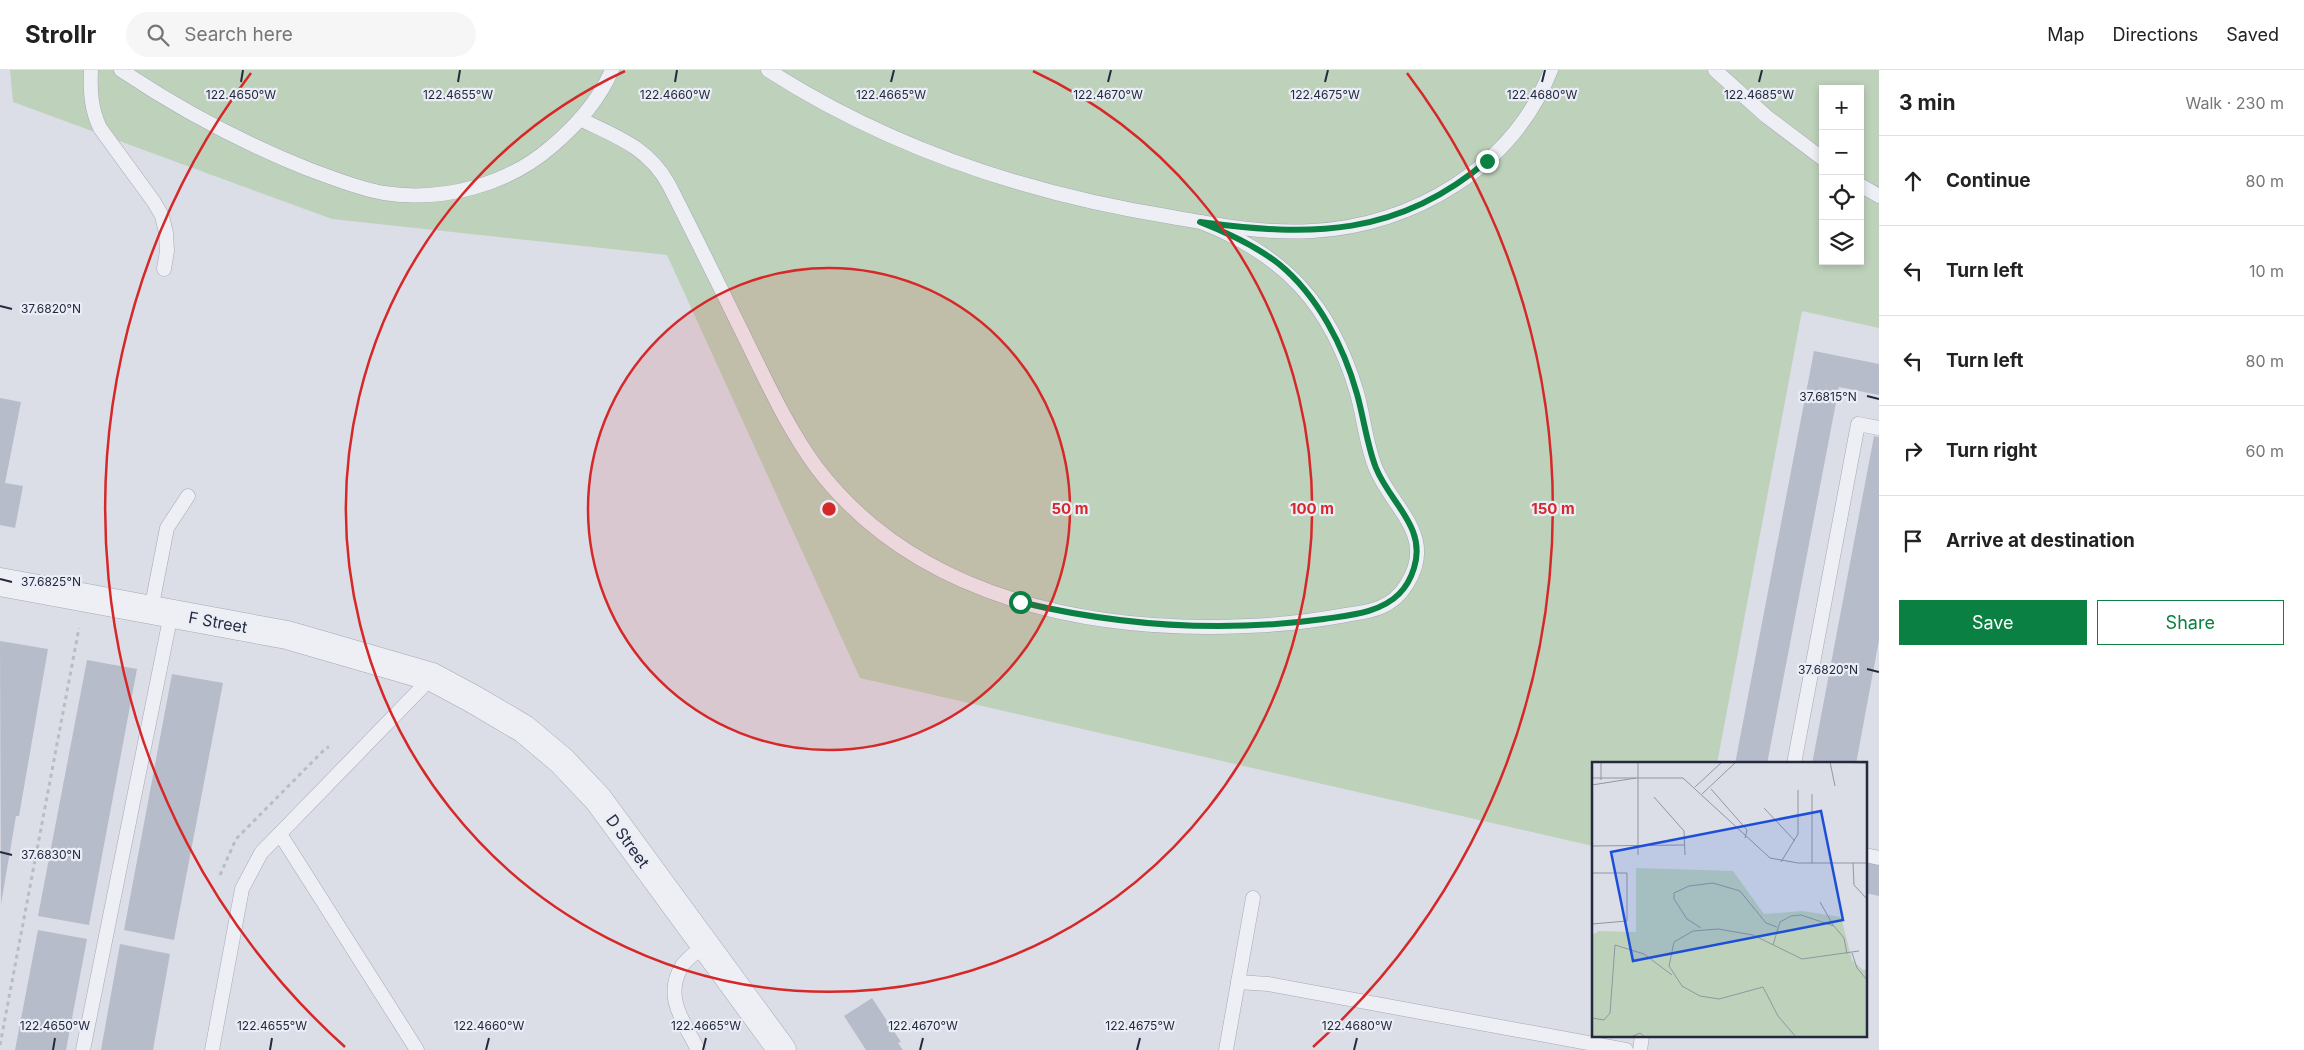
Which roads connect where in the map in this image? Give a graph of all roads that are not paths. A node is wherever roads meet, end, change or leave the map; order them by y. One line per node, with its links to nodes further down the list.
1 (91, 70): 12 (lane)
2 (121, 70): 7 (lane)
3 (612, 70): 7 (lane)
4 (768, 70): 11 (lane)
5 (1551, 70): 11 (lane)
6 (1715, 70): 8 (lane)
7 (580, 119): 11 (lane)
8 (1819, 157)
9 (1864, 187): 10 (lane)
10 (1879, 196)
11 (1200, 222)
12 (164, 269)
13 (1879, 428): 18 (lane)
14 (188, 496): 16 (lane)
15 (0, 582): 16 (street, F Street)
16 (161, 612): 17 (street, F Street); 25 (lane)
17 (432, 677): 19 (lane); 23 (street, D Street)
18 (1794, 762)
19 (280, 834): 26 (lane); 27 (lane)
20 (1866, 855): 21 (lane)
21 (1879, 858)
22 (1253, 898): 24 (lane)
23 (705, 945): 28 (lane); 29 (street, D Street)
24 (1238, 982): 30 (lane); 31 (lane)
25 (83, 1050)
26 (212, 1050)
27 (417, 1050)
28 (698, 1050)
29 (782, 1050)
30 (1226, 1050)
31 (1626, 1050)

